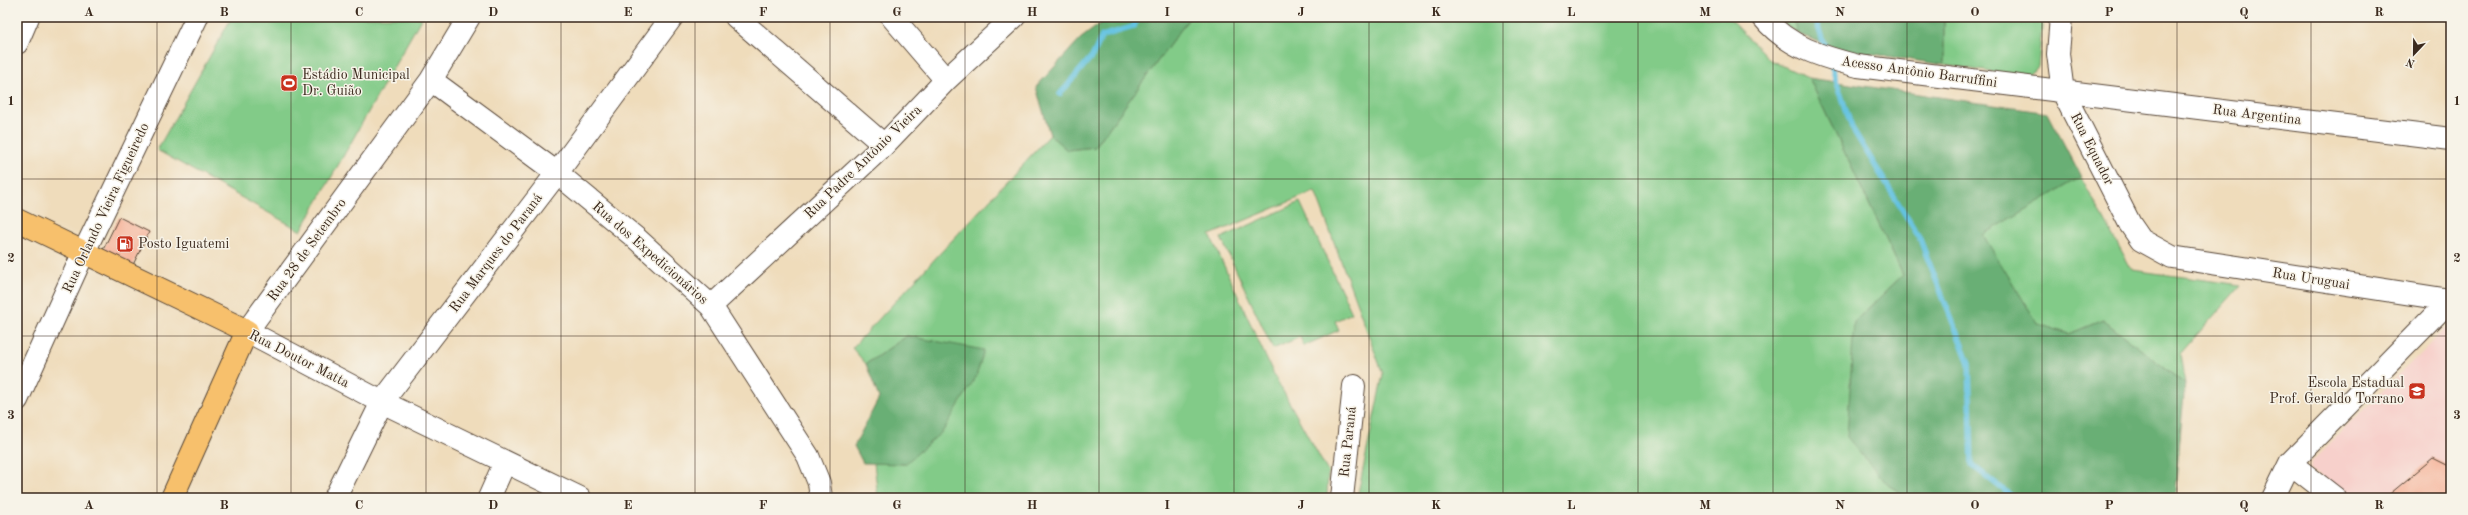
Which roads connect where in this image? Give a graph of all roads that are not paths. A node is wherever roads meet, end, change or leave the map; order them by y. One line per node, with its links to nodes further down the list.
1 (28, 17): 10 (street)
2 (198, 17): 18 (street, Rua Orlando Vieira Figueiredo)
3 (469, 17): 11 (street, Rua 28 de Setembro)
4 (672, 17): 16 (street, Rua Marques do Paraná)
5 (736, 17): 15 (street)
6 (892, 17): 12 (street)
7 (1014, 17): 12 (street, Rua Padre Antônio Vieira)
8 (1764, 17): 13 (street, Acesso Antônio Barruffini)
9 (2061, 17): 13 (street, Rua Equador)
10 (17, 43)
11 (431, 80): 16 (street, Rua dos Expedicionários); 22 (street, Rua 28 de Setembro)
12 (946, 80): 15 (street, Rua Padre Antônio Vieira)
13 (2062, 92): 14 (street, Rua Argentina); 19 (street, Rua Equador)
14 (2451, 139)
15 (884, 145): 21 (street, Rua Padre Antônio Vieira)
16 (557, 173): 21 (street, Rua dos Expedicionários); 25 (street, Rua Marques do Paraná)
17 (17, 220): 18 (main road, Rua Doutor Matta)
18 (83, 254): 22 (main road, Rua Doutor Matta); 24 (street, Rua Orlando Vieira Figueiredo)
19 (2172, 257): 20 (street, Rua Uruguai)
20 (2450, 300): 27 (street)
21 (711, 306): 32 (street, Rua dos Expedicionários)
22 (247, 331): 25 (street, Rua Doutor Matta); 28 (main road, Rua 28 de Setembro)
23 (1354, 386): 33 (street, Rua Paraná)
24 (17, 400)
25 (382, 402): 26 (street, Rua Doutor Matta); 29 (street, Rua Marques do Paraná)
26 (505, 462): 30 (street); 31 (street, Rua Doutor Matta)
27 (2290, 463): 34 (street); 35 (street)
28 (172, 498)
29 (335, 498)
30 (489, 498)
31 (580, 498)
32 (820, 498)
33 (1342, 498)
34 (2273, 498)
35 (2335, 498)

